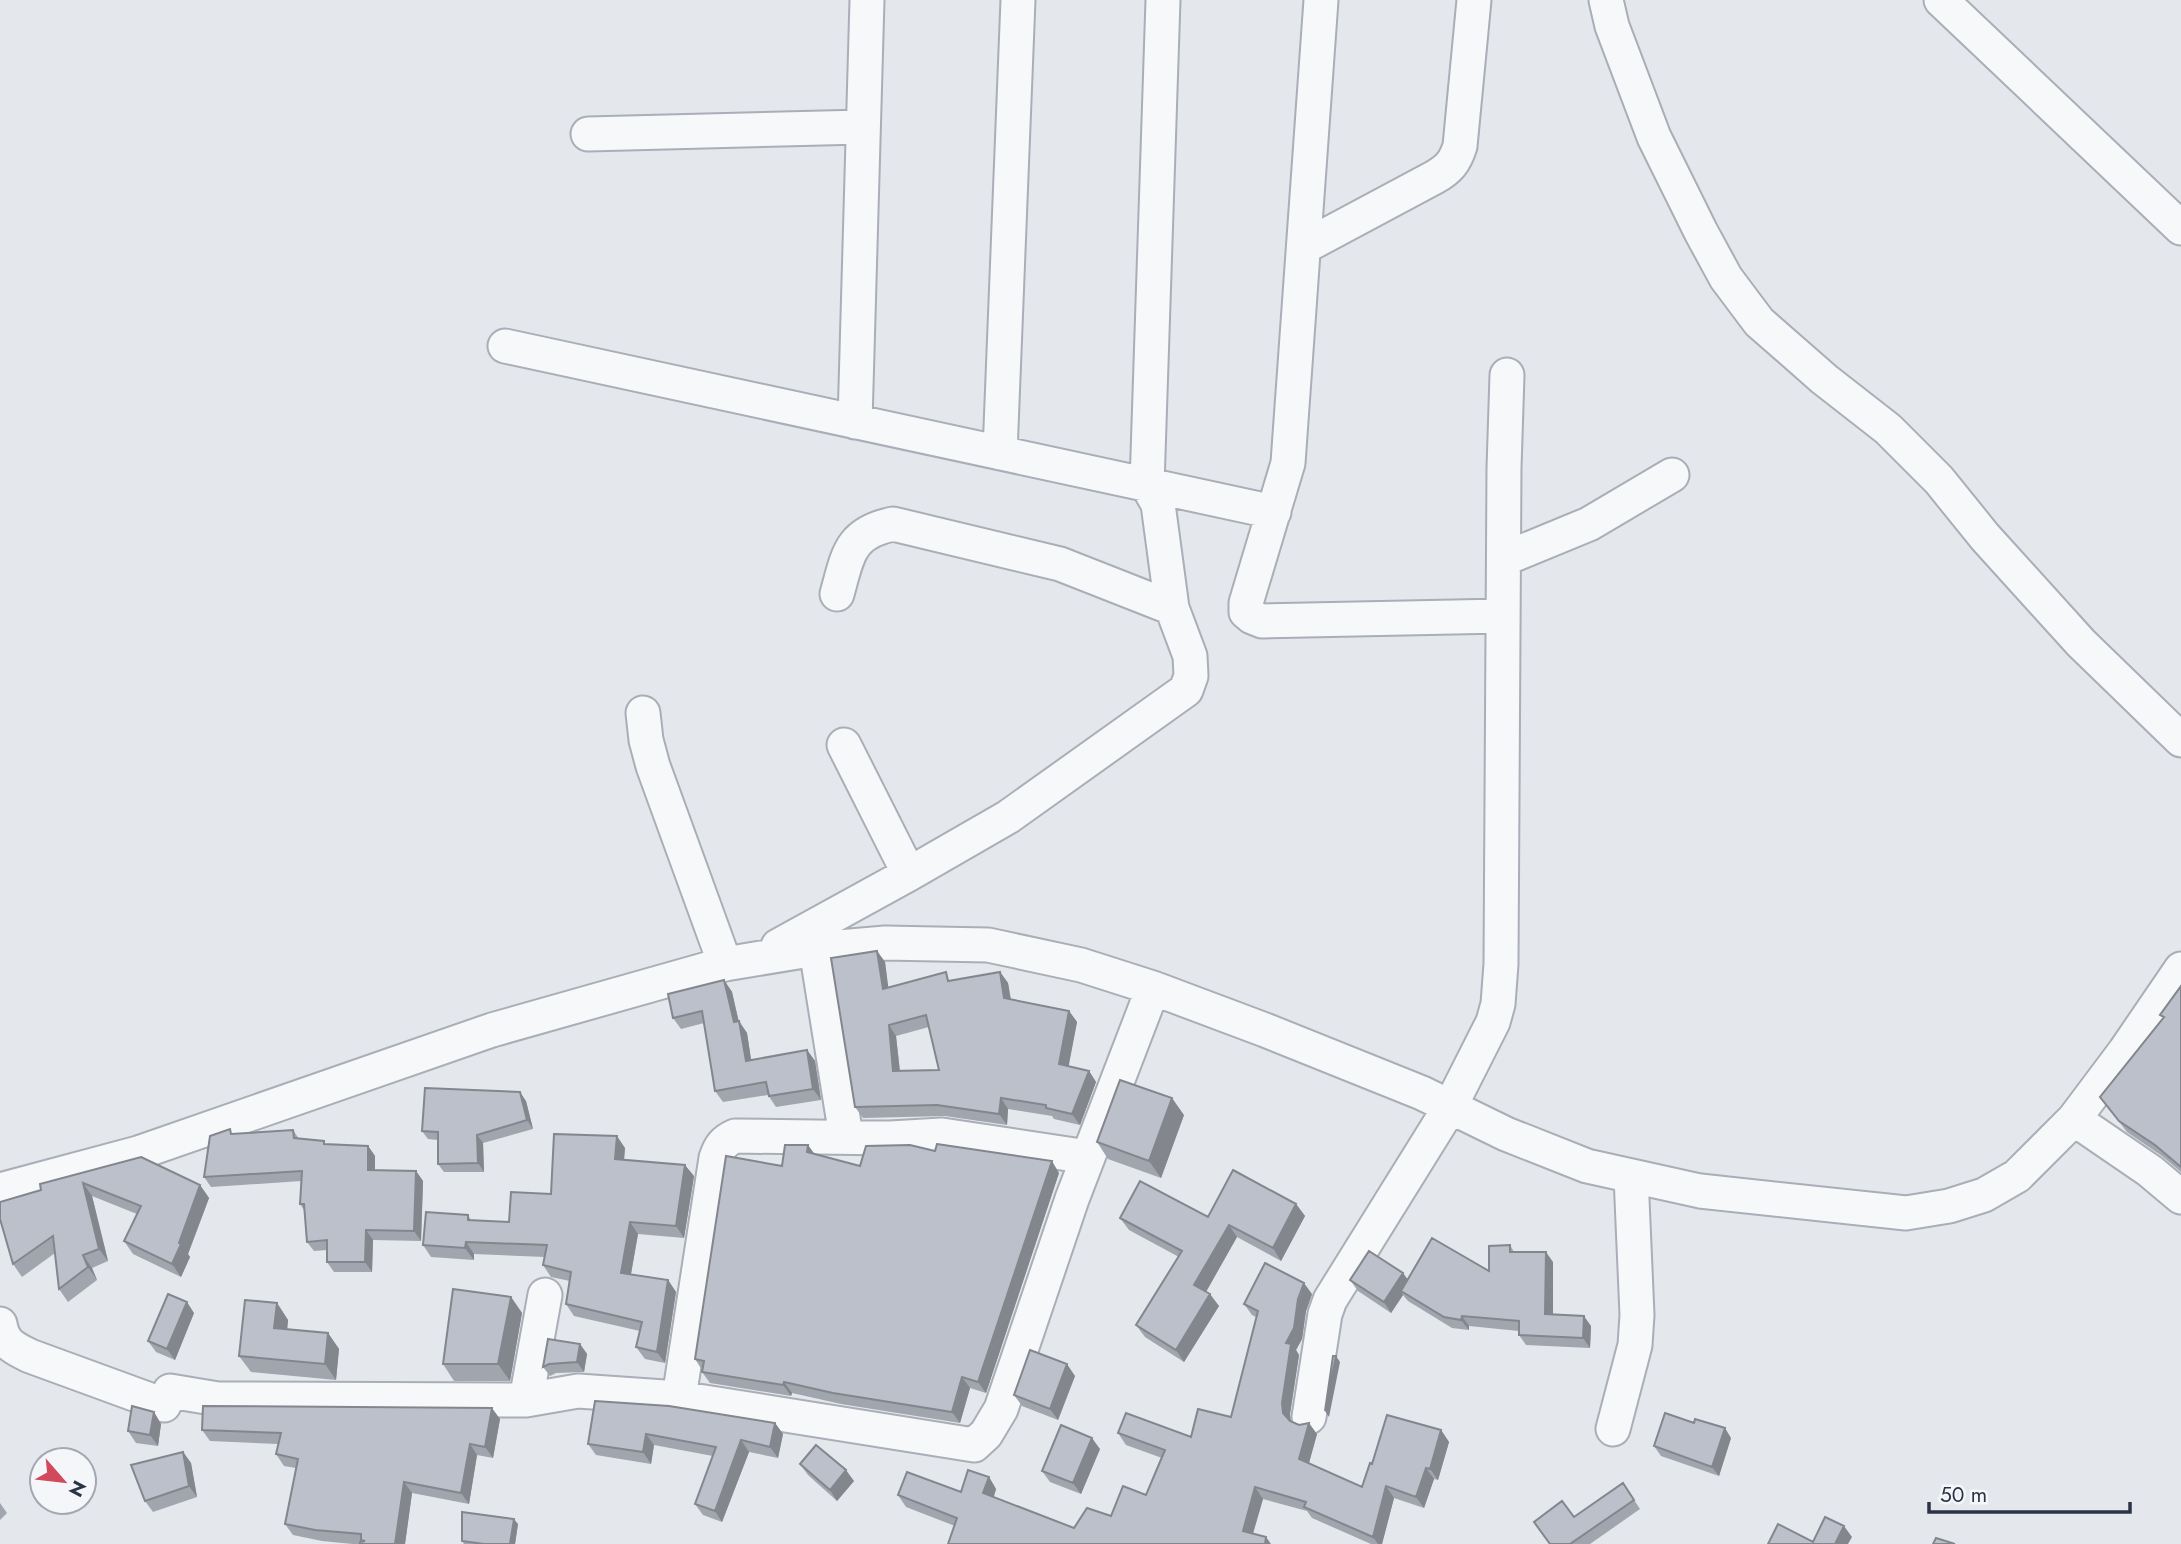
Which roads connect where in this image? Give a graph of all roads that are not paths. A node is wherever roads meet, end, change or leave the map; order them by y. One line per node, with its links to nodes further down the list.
1 (867, 0): 8 (street)
2 (1018, 0): 15 (street)
3 (1163, 0): 17 (street)
4 (1321, 0): 11 (street)
5 (1474, 0): 11 (street)
6 (1606, 0): 24 (street)
7 (1941, 0): 10 (street)
8 (863, 127): 9 (street); 14 (street)
9 (588, 134)
10 (2181, 228)
11 (1304, 247): 18 (street)
12 (505, 346): 14 (street)
13 (1507, 375): 19 (street)
14 (855, 422): 15 (street)
15 (1000, 453): 17 (street)
16 (1671, 475): 19 (street)
17 (1147, 485): 18 (street); 21 (street)
18 (1274, 512): 22 (street)
19 (1504, 559): 22 (street)
20 (837, 594): 21 (street)
21 (1172, 608): 26 (street)
22 (1503, 616): 32 (street)
23 (643, 713): 29 (street)
24 (2181, 740)
25 (845, 745): 26 (street)
26 (909, 874): 28 (street)
27 (816, 949): 28 (street); 31 (street); 34 (street)
28 (758, 958): 29 (street)
29 (725, 964): 37 (street)
30 (2181, 970): 33 (street)
31 (1153, 989): 32 (street); 35 (street)
32 (1450, 1107): 36 (street); 43 (street)
33 (2074, 1119): 36 (street); 38 (street)
34 (846, 1136): 35 (street); 41 (street)
35 (1088, 1157): 41 (street)
36 (1631, 1176): 44 (street)
37 (0, 1190)
38 (2181, 1197)
39 (545, 1295): 42 (street)
40 (0, 1324): 42 (street)
41 (679, 1398): 42 (street)
42 (526, 1400)
43 (1309, 1417)
44 (1613, 1429)

